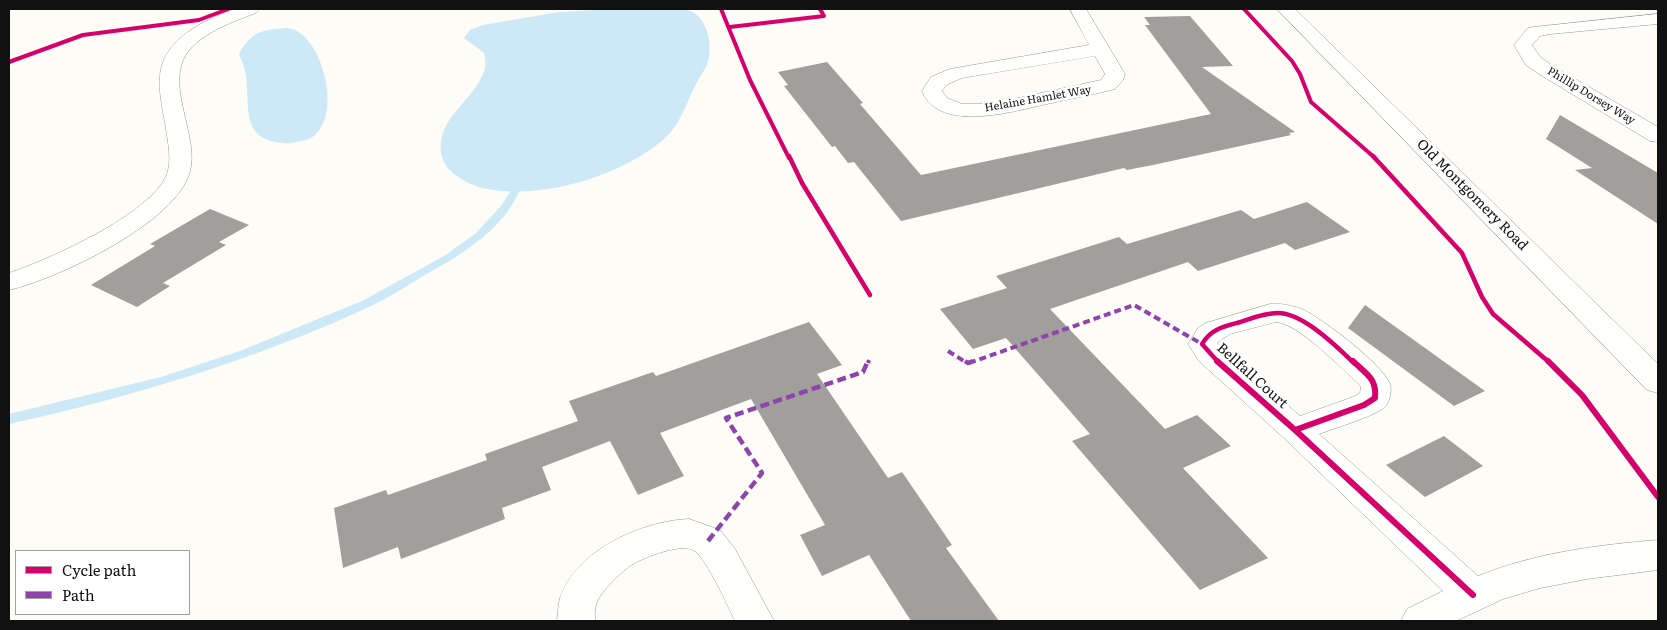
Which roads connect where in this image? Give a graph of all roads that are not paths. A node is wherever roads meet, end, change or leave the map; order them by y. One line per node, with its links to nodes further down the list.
1 (250, 9): 7 (street)
2 (1078, 9): 5 (street, Helaine Hamlet Way)
3 (1285, 9): 8 (street, Old Montgomery Road)
4 (1658, 19): 6 (street, Phillip Dorsey Way)
5 (1101, 49): 5 (street, Helaine Hamlet Way)
6 (1658, 136)
7 (9, 282)
8 (1658, 382)
9 (1295, 430): 9 (street, Bellfall Court); 11 (street, Bellfall Court)
10 (1658, 556): 11 (street)
11 (1473, 594): 14 (street)
12 (576, 621): 13 (street)
13 (755, 621)
14 (1420, 621)

